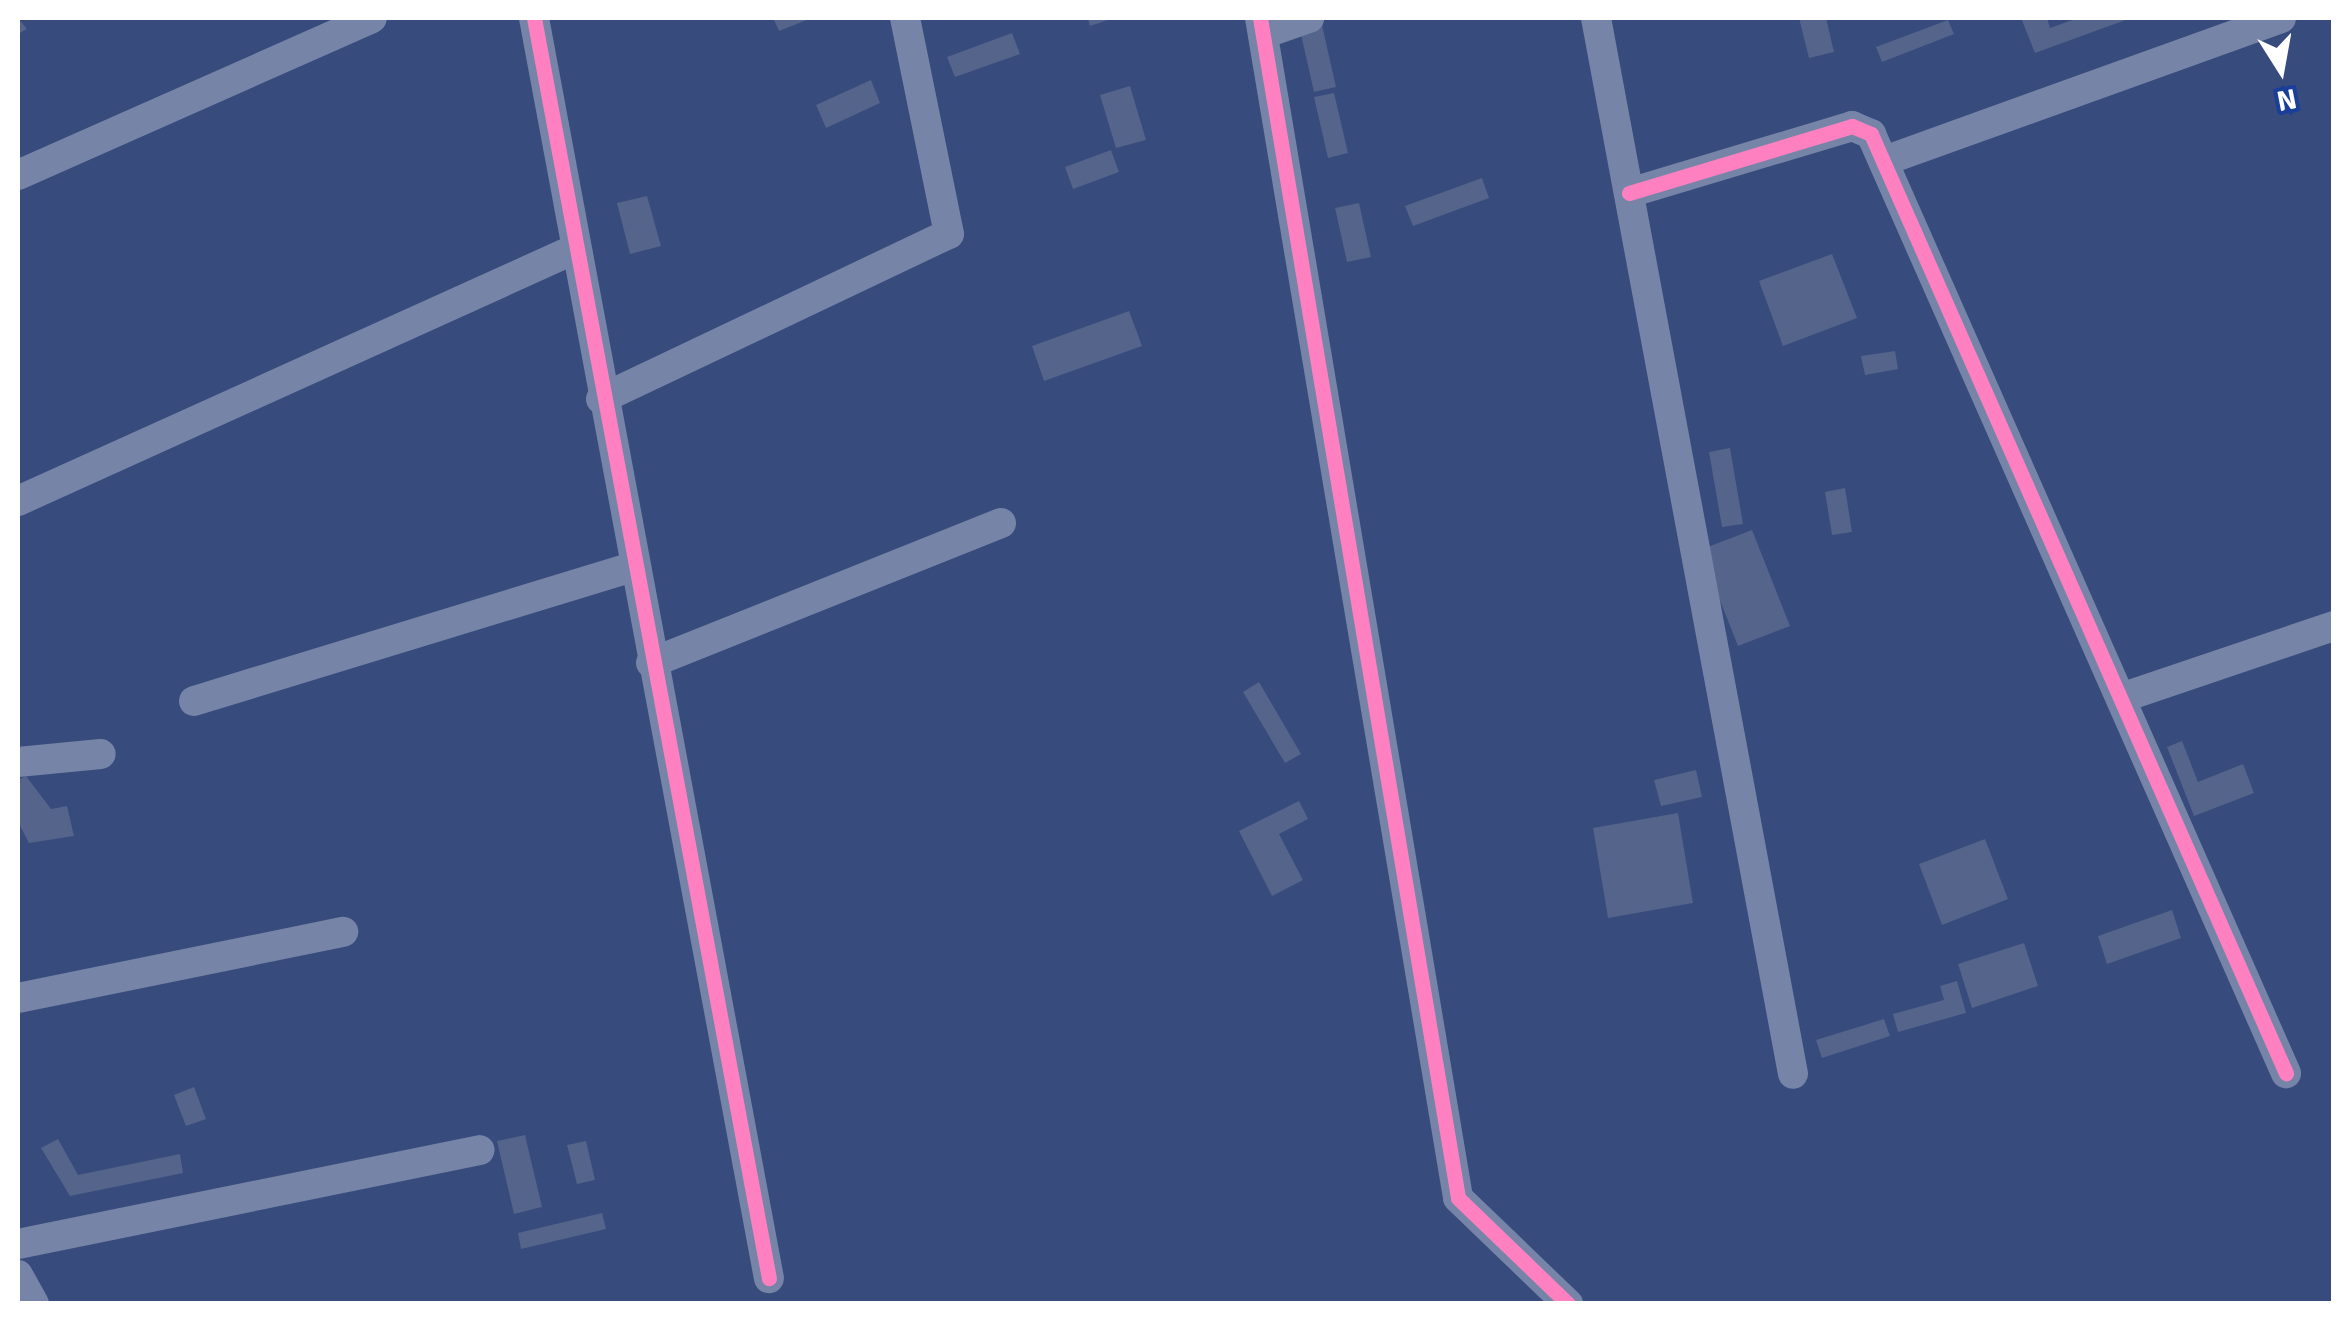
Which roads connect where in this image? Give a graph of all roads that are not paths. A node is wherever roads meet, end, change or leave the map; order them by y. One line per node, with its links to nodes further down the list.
1 (372, 18): 9 (street)
2 (534, 18): 11 (street)
3 (905, 18): 12 (street)
4 (1309, 18): 7 (street)
5 (1596, 18): 10 (street)
6 (2281, 18): 8 (street)
7 (1262, 26): 31 (street)
8 (1884, 162): 10 (street); 18 (street)
9 (18, 176)
10 (1629, 193): 25 (street)
11 (574, 250): 12 (street); 13 (street)
12 (600, 399): 15 (street)
13 (18, 501)
14 (1002, 523): 17 (street)
15 (633, 567): 17 (street); 19 (street)
16 (2334, 626): 18 (street)
17 (651, 663): 29 (street)
18 (2121, 698): 24 (street)
19 (194, 701)
20 (102, 754): 21 (street)
21 (18, 762)
22 (344, 932): 23 (street)
23 (18, 998)
24 (2286, 1072)
25 (1793, 1074)
26 (480, 1150): 27 (street)
27 (18, 1244)
28 (18, 1276): 30 (street)
29 (768, 1278)
30 (34, 1304)
31 (1568, 1304)

